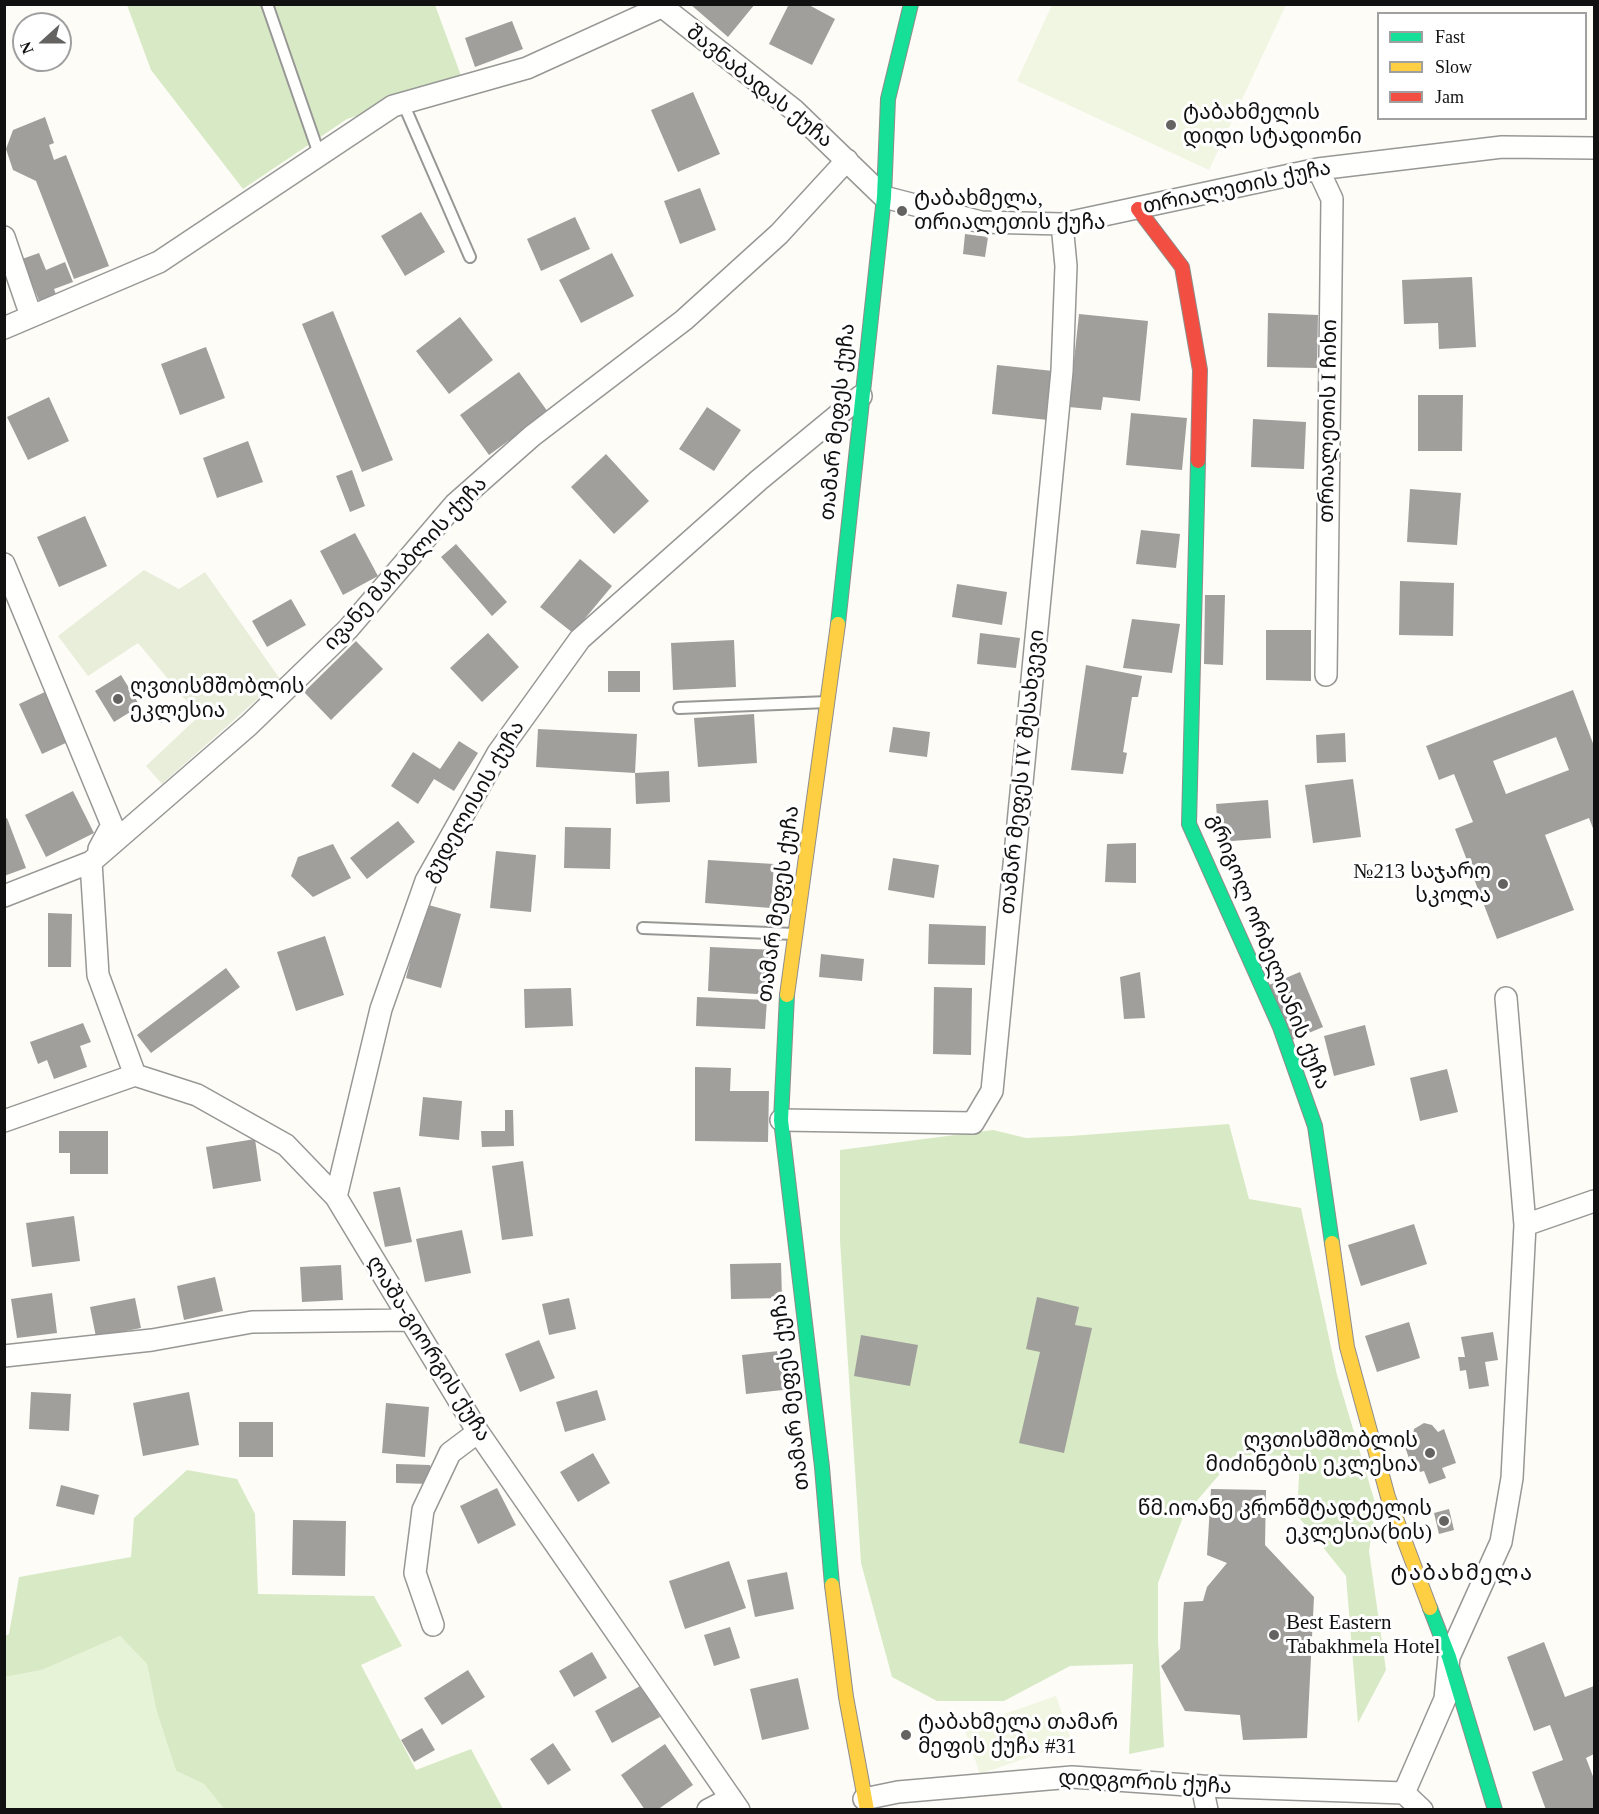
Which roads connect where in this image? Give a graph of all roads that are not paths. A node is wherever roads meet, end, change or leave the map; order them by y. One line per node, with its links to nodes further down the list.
1 (267, 4): 6 (lane)
2 (911, 4): 9 (street, თამარ მეფეს ქუჩა)
3 (660, 6): 4 (street); 7 (street, შავნაბადას ქუჩა)
4 (403, 103): 6 (street); 13 (lane)
5 (1594, 148): 8 (street, თრიალეთის ქუჩა)
6 (319, 154): 14 (street)
7 (847, 160): 9 (street, შავნაბადას ქუჩა); 21 (street, ივანე მაჩაბლის ქუჩა)
8 (1318, 169): 10 (street, თრიალეთის ქუჩა); 18 (street, თრიალეთის I ჩიხი)
9 (884, 197): 11 (street, თრიალეთის ქუჩა); 16 (street, თამარ მეფეს ქუჩა)
10 (1138, 208): 11 (street, თრიალეთის ქუჩა); 36 (street, გრიგოლ ორბელიანის ქუჩა)
11 (1062, 224): 27 (street, თამარ მეფეს IV შესახვევი)
12 (4, 237): 14 (street)
13 (470, 257)
14 (31, 316): 15 (street)
15 (4, 328)
16 (861, 396): 19 (street, თამარ მეფეს ქუჩა); 29 (street, გუდელისის ქუჩა)
17 (4, 564): 21 (street)
18 (1326, 675)
19 (828, 702): 20 (lane); 24 (street, თამარ მეფეს ქუჩა)
20 (679, 708)
21 (91, 862): 22 (street, ივანე მაჩაბლის ქუჩა); 26 (street)
22 (4, 896)
23 (643, 928): 24 (lane)
24 (796, 934): 27 (street, თამარ მეფეს ქუჩა)
25 (1506, 998): 31 (street)
26 (135, 1075): 28 (street); 29 (street, ლაშა-გიორგის ქუჩა)
27 (781, 1120): 40 (street, თამარ მეფეს ქუჩა)
28 (4, 1121)
29 (336, 1197): 32 (street, ლაშა-გიორგის ქუჩა)
30 (1594, 1201): 31 (street)
31 (1525, 1225): 36 (street)
32 (409, 1320): 33 (street); 34 (street, ლაშა-გიორგის ქუჩა)
33 (4, 1356)
34 (478, 1432): 35 (street); 39 (street, ლაშა-გიორგის ქუჩა)
35 (433, 1625)
36 (1449, 1657): 38 (street); 44 (street, გრიგოლ ორბელიანის ქუჩა)
37 (1202, 1786): 38 (street, დიდგორის ქუჩა); 40 (street, დიდგორის ქუჩა); 42 (street)
38 (1404, 1793): 43 (street)
39 (735, 1804): 41 (street)
40 (866, 1804)
41 (708, 1809)
42 (1208, 1809)
43 (1422, 1809)
44 (1495, 1809)

